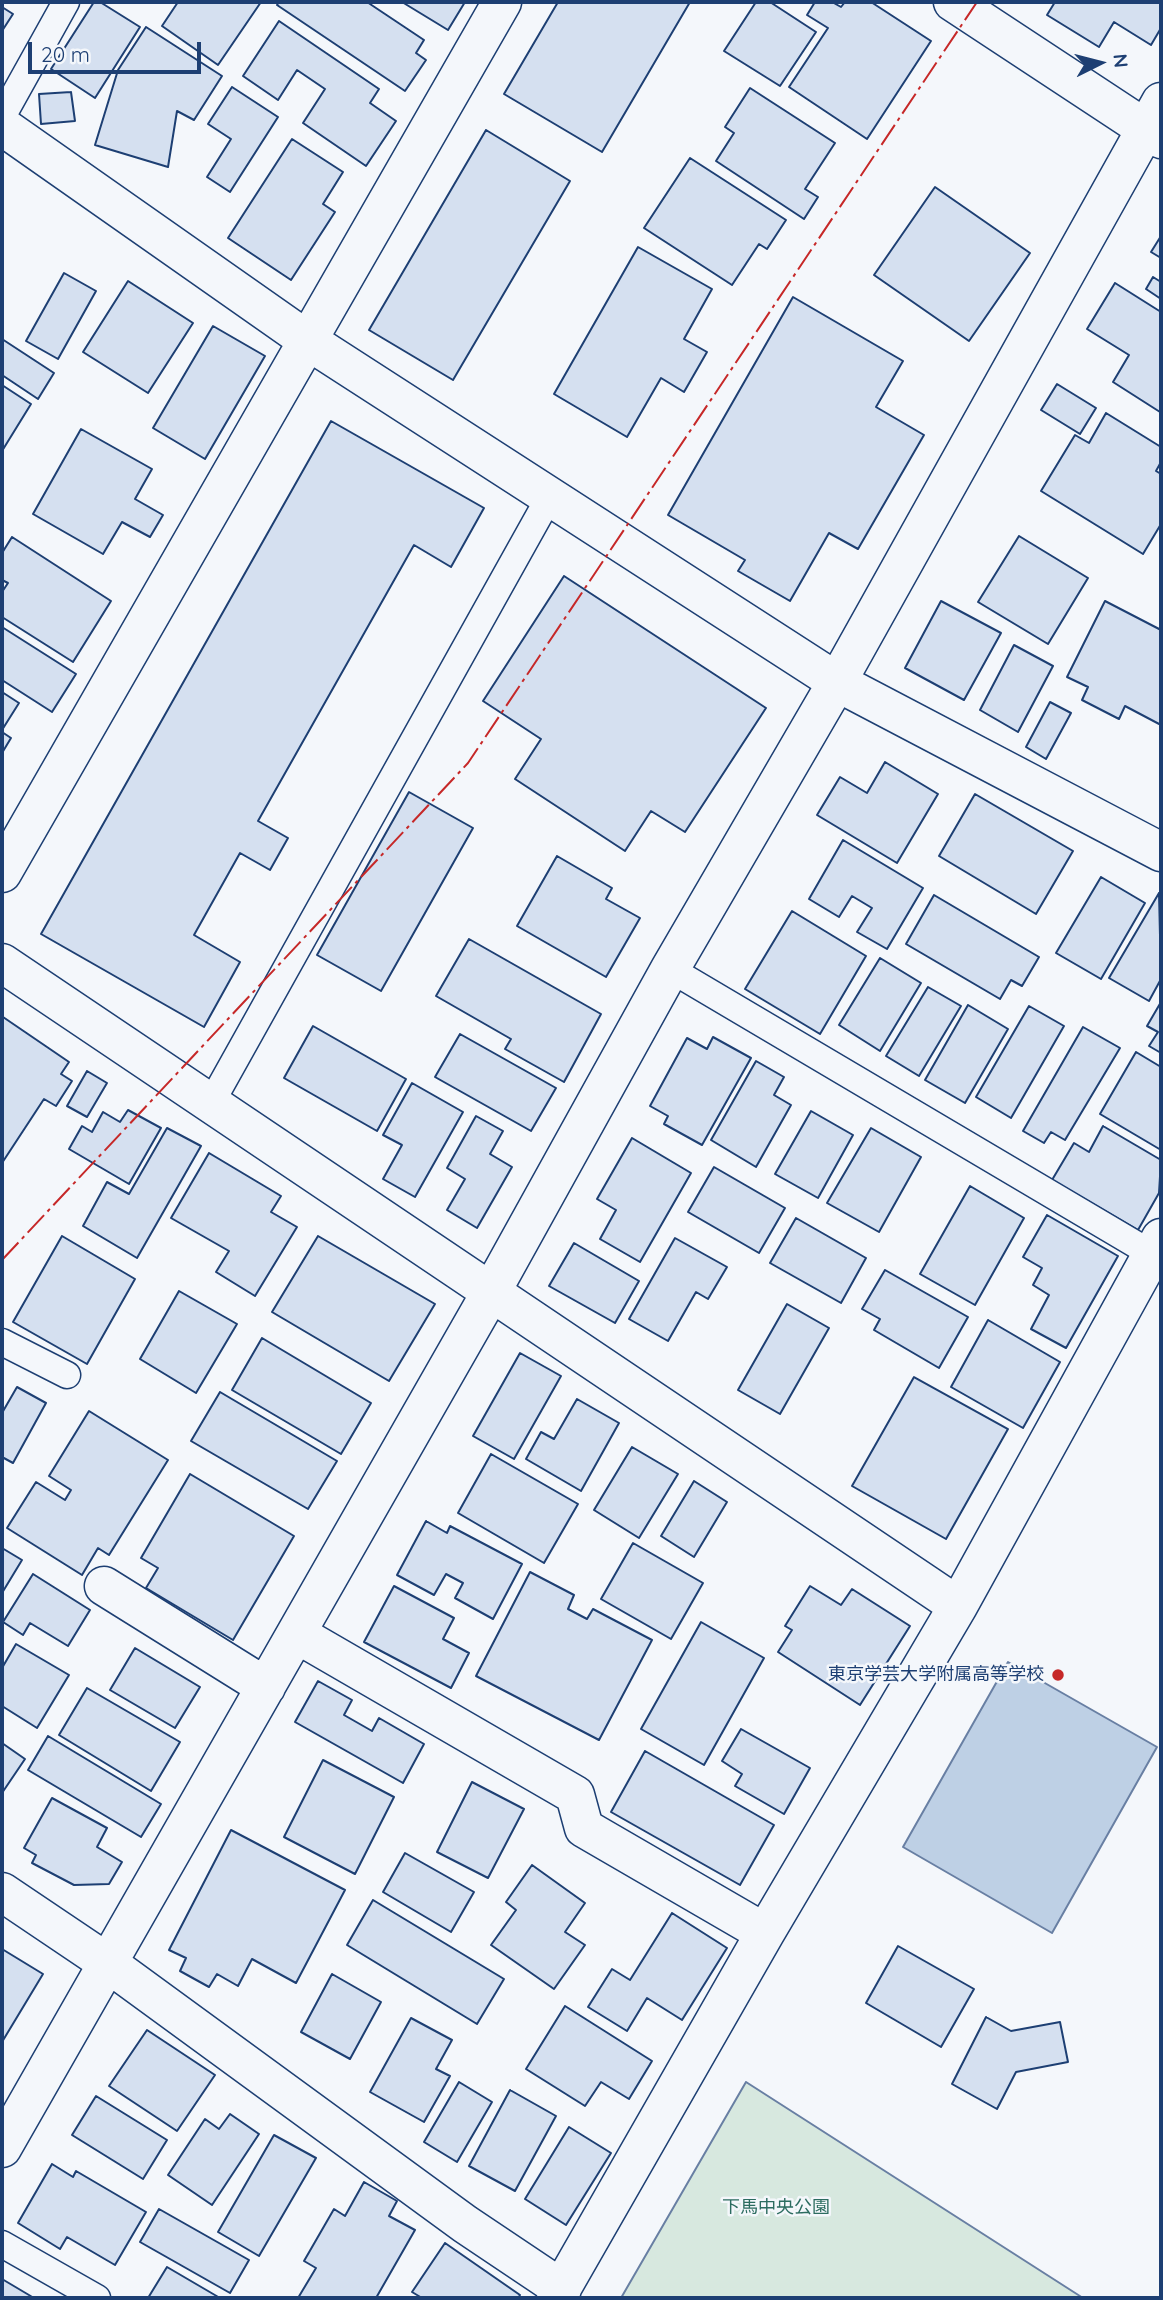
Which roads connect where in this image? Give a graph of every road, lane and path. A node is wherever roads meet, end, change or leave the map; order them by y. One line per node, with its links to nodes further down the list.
1 (66, 2): 4 (lane)
2 (502, 2): 7 (street)
3 (953, 2): 5 (street)
4 (2, 117)
5 (1156, 123): 9 (street)
6 (2, 126): 7 (street)
7 (307, 340): 8 (street); 11 (street)
8 (550, 496): 9 (street); 14 (lane)
9 (837, 682): 10 (street); 13 (street)
10 (1161, 852)
11 (2, 873)
12 (2, 963): 14 (street)
13 (670, 970): 15 (lane); 16 (street)
14 (211, 1102): 16 (street)
15 (1157, 1246): 20 (street)
16 (490, 1294): 20 (street); 21 (street)
17 (2, 1342): 18 (lane)
18 (67, 1375)
19 (104, 1586): 22 (street)
20 (958, 1606): 24 (street)
21 (297, 1634): 22 (street); 24 (street)
22 (266, 1687): 25 (street)
23 (2, 1892): 25 (street)
24 (765, 1933): 28 (street)
25 (109, 1964): 26 (street); 28 (street)
26 (2, 2148)
27 (2, 2244): 29 (lane)
28 (559, 2293)
29 (97, 2298)

